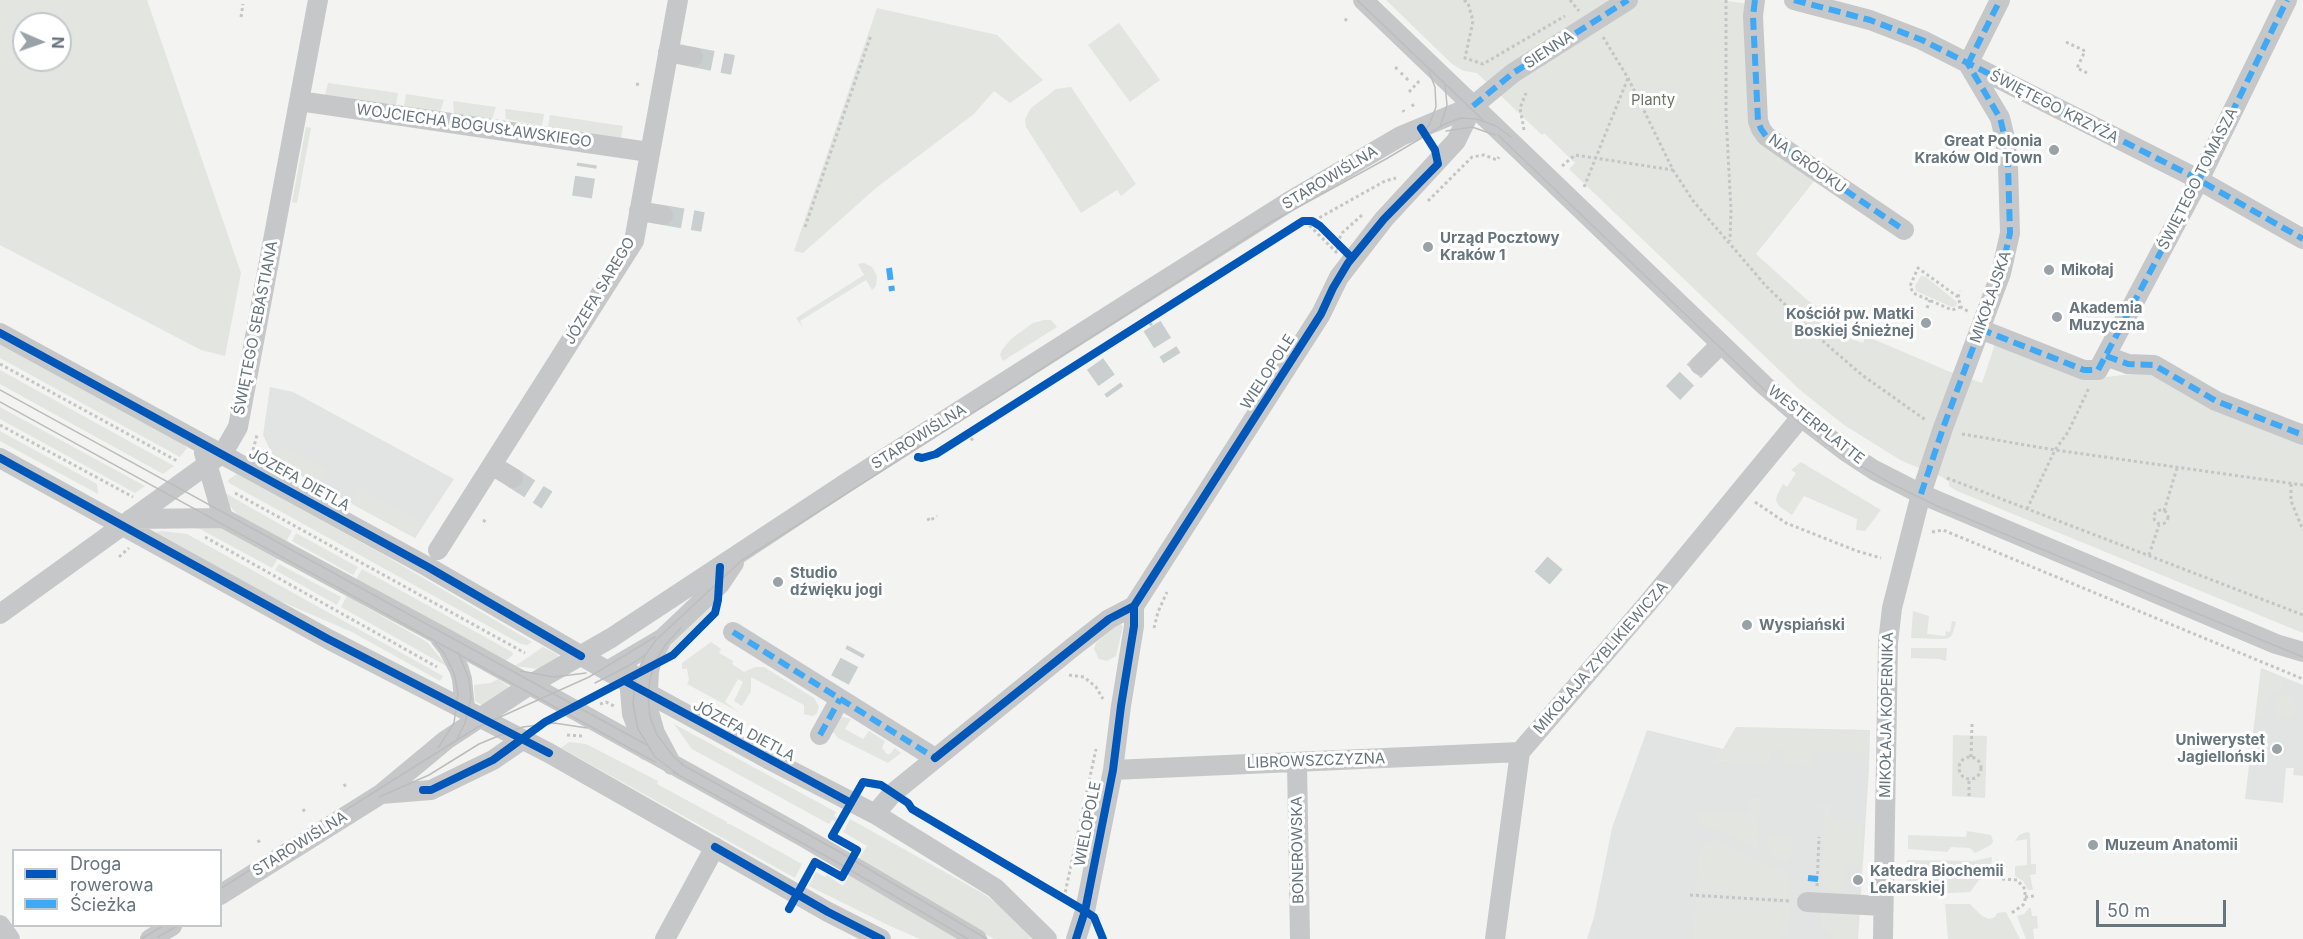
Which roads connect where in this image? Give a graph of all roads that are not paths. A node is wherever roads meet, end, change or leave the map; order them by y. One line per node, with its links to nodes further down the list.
1 (318, 0): 12 (street, ŚWIĘTEGO SEBASTIANA)
2 (678, 0): 9 (street, JÓZEFA SAREGO)
3 (1362, 0): 13 (street, WESTERPLATTE)
4 (1628, 0): 13 (street, SIENNA)
5 (1755, 0): 18 (street, NA GRÓDKU)
6 (1794, 0): 11 (street, ŚWIĘTEGO KRZYŻA)
7 (2000, 0): 11 (street)
8 (2287, 0): 15 (street, ŚWIĘTEGO TOMASZA)
9 (668, 52): 10 (street); 14 (street, JÓZEFA SAREGO)
10 (693, 57)
11 (1968, 64): 15 (street, ŚWIĘTEGO KRZYŻA); 20 (street, MIKOŁAJSKA)
12 (299, 101): 14 (street, WOJCIECHA BOGUSŁAWSKIEGO); 28 (street, ŚWIĘTEGO SEBASTIANA)
13 (1473, 106): 22 (street, WESTERPLATTE); 35 (street, STAROWIŚLNA); 36 (street, WIELOPOLE)
14 (650, 152): 16 (street, JÓZEFA SAREGO)
15 (2199, 180): 19 (street, ŚWIĘTEGO KRZYŻA); 23 (street, ŚWIĘTEGO TOMASZA)
16 (639, 211): 17 (street); 29 (street, JÓZEFA SAREGO)
17 (663, 215)
18 (1904, 230)
19 (2303, 239)
20 (1976, 321): 23 (street); 31 (street, MIKOŁAJSKA)
21 (0, 333): 28 (street, JÓZEFA DIETLA)
22 (1721, 344): 24 (street); 25 (street, WESTERPLATTE)
23 (2102, 363): 26 (street)
24 (1700, 365)
25 (1801, 417): 31 (street, WESTERPLATTE); 52 (street, MIKOŁAJA ZYBLIKIEWICZA)
26 (2303, 435)
27 (0, 458): 33 (street)
28 (215, 459): 32 (street); 33 (street, ŚWIĘTEGO SEBASTIANA); 43 (street, JÓZEFA DIETLA)
29 (492, 465): 30 (street); 34 (street, JÓZEFA SAREGO)
30 (513, 478)
31 (1921, 494): 42 (street, WESTERPLATTE); 62 (street, MIKOŁAJA KOPERNIKA)
32 (223, 518): 33 (street); 39 (street)
33 (126, 522): 37 (street, ŚWIĘTEGO SEBASTIANA); 48 (street)
34 (438, 550)
35 (743, 551): 40 (street); 43 (street, STAROWIŚLNA)
36 (1134, 606): 53 (street, WIELOPOLE); 56 (street, WIELOPOLE)
37 (0, 614)
38 (733, 632): 47 (street)
39 (437, 633): 45 (street); 48 (street)
40 (663, 638): 41 (street); 46 (street)
41 (644, 651): 44 (street); 46 (street)
42 (2303, 652)
43 (581, 656): 44 (street, JÓZEFA DIETLA); 45 (street, STAROWIŚLNA)
44 (607, 671): 46 (street, JÓZEFA DIETLA)
45 (529, 686): 48 (street, STAROWIŚLNA); 51 (street)
46 (634, 686): 51 (street); 55 (street); 58 (street, JÓZEFA DIETLA)
47 (840, 699): 49 (street); 53 (street)
48 (473, 714): 50 (street); 57 (street, STAROWIŚLNA)
49 (820, 735)
50 (522, 740): 57 (street, STAROWIŚLNA); 59 (street)
51 (646, 750): 55 (street)
52 (1520, 752): 54 (street, LIBROWSZCZYZNA); 73 (street)
53 (935, 759): 58 (street, WIELOPOLE)
54 (1297, 762): 56 (street, LIBROWSZCZYZNA); 72 (street, BONEROWSKA)
55 (672, 765): 70 (street)
56 (1113, 770): 71 (street, WIELOPOLE)
57 (381, 794): 60 (street, STAROWIŚLNA)
58 (875, 814): 65 (street, JÓZEFA DIETLA)
59 (715, 847): 68 (street); 69 (street)
60 (222, 894)
61 (1814, 896): 62 (street)
62 (1883, 906): 74 (street, MIKOŁAJA KOPERNIKA)
63 (0, 925): 66 (street)
64 (170, 927): 67 (street)
65 (1044, 937)
66 (10, 939)
67 (150, 939)
68 (665, 939)
69 (881, 939)
70 (977, 939)
71 (1076, 939)
72 (1300, 939)
73 (1495, 939)
74 (1883, 939)

